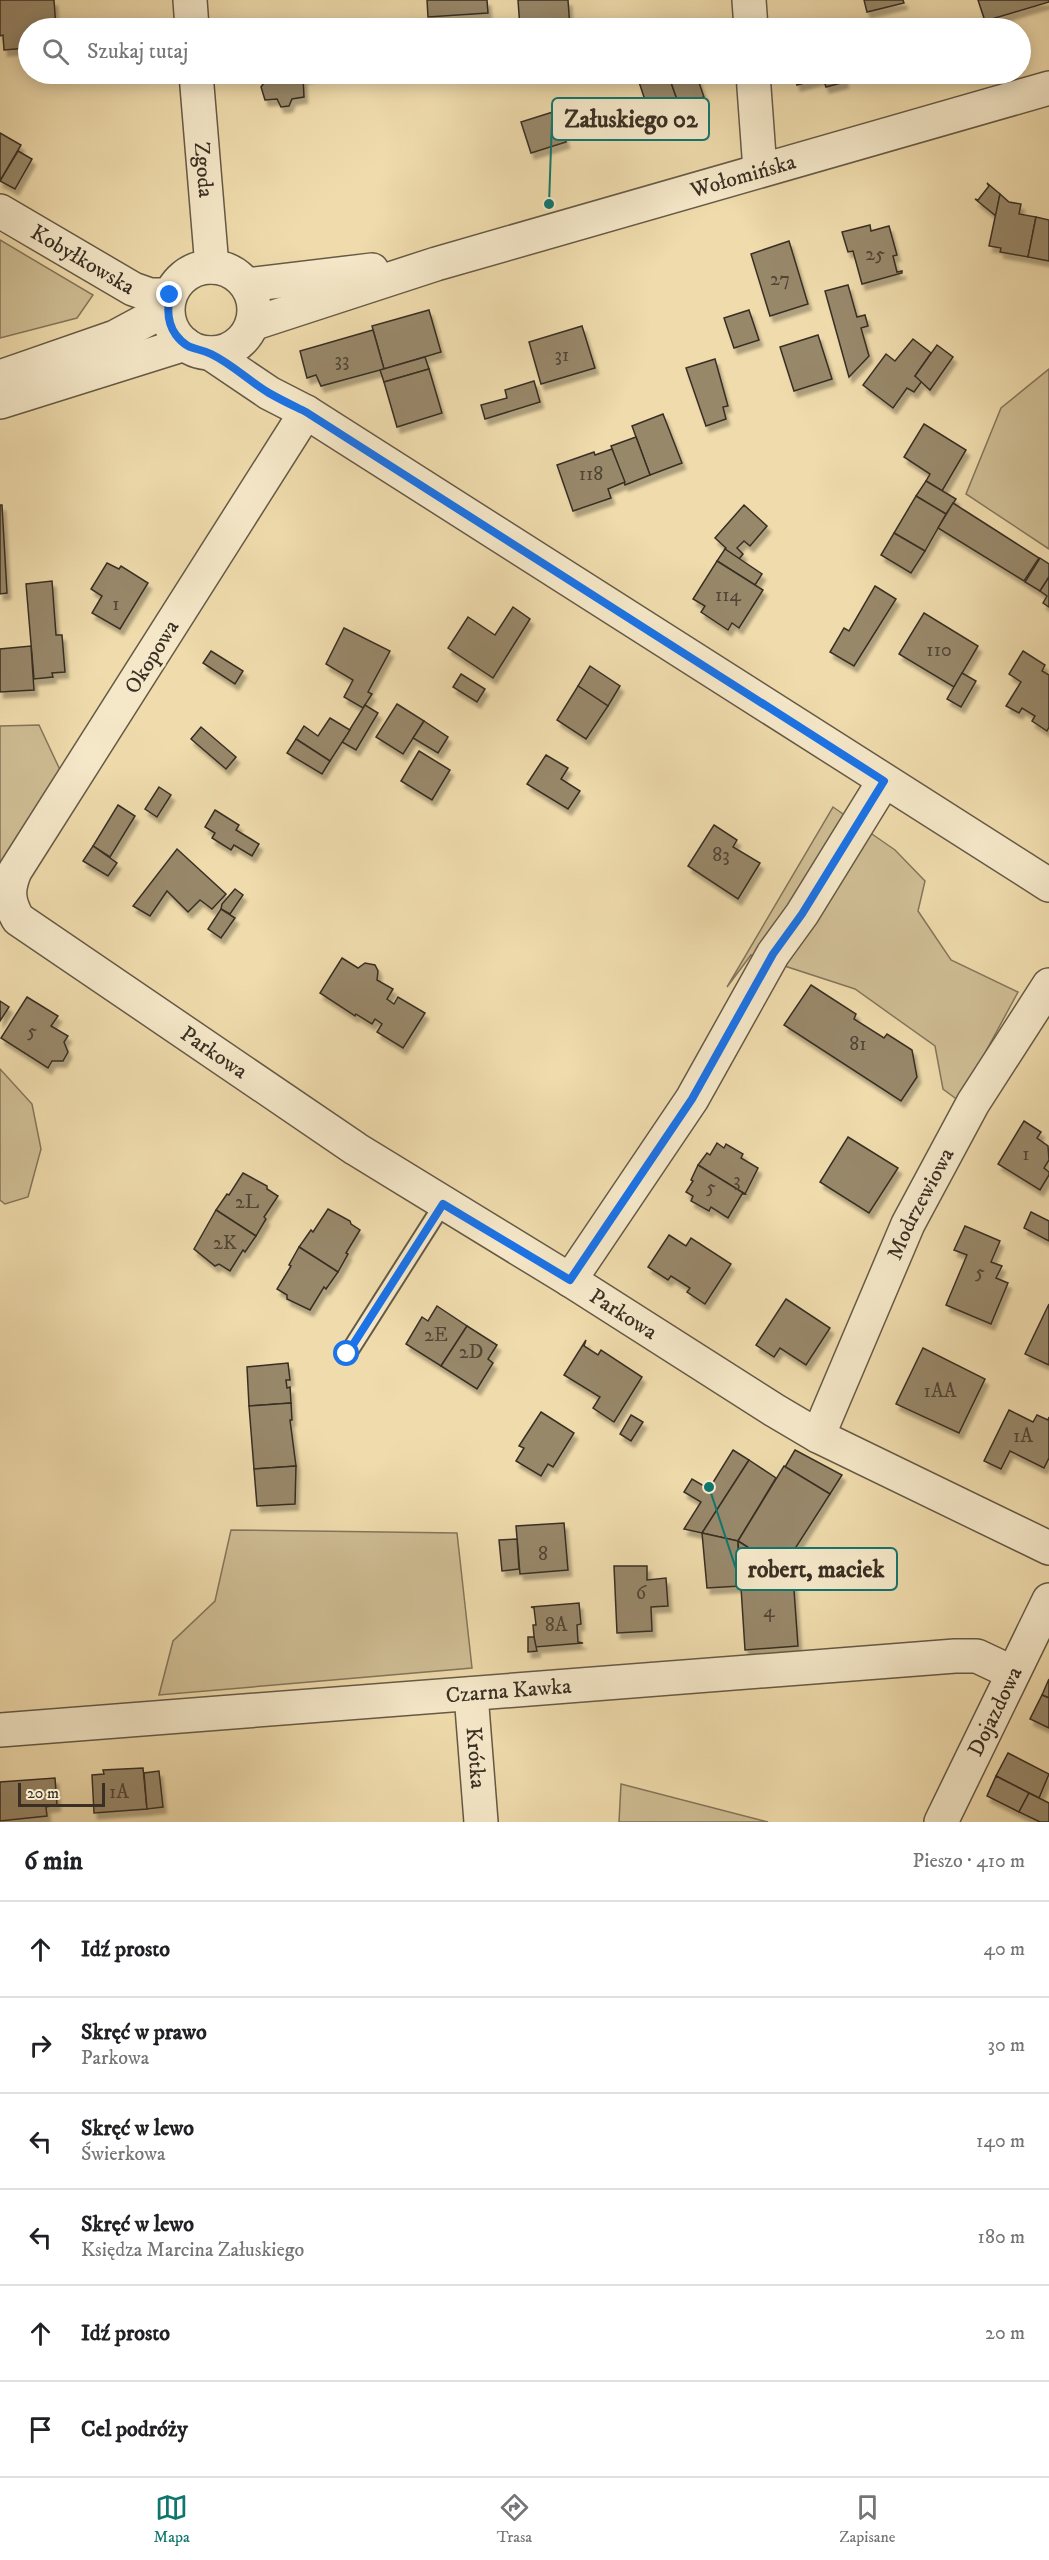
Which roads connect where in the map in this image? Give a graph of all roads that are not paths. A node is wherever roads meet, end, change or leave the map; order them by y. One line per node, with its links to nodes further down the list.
1 (190, 0): 3 (street)
2 (749, 0): 4 (street)
3 (191, 18)
4 (750, 18)
5 (197, 84): 11 (street, Zgoda)
6 (754, 84): 8 (street)
7 (1049, 88): 8 (street, Wołomińska)
8 (759, 170): 10 (street, Wołomińska)
9 (0, 212): 13 (street, Kobyłkowska)
10 (436, 264): 12 (street, Wołomińska); 14 (street, Wołomińska)
11 (212, 267): 12 (street); 13 (street)
12 (247, 285): 14 (street)
13 (169, 302): 15 (street); 16 (street)
14 (249, 330): 15 (street); 18 (street)
15 (197, 349): 17 (street); 18 (street)
16 (0, 377)
17 (0, 402)
18 (306, 412): 19 (street); 21 (street, Okopowa)
19 (884, 781): 20 (street); 24 (street)
20 (1049, 885)
21 (10, 905): 23 (street, Parkowa)
22 (1049, 985): 26 (street, Modrzewiowa)
23 (443, 1204): 24 (street, Parkowa); 25 (lane)
24 (570, 1280): 26 (street, Parkowa)
25 (347, 1354)
26 (818, 1436): 27 (street, Parkowa)
27 (1049, 1548)
28 (1049, 1600): 29 (street, Dojazdowa)
29 (1013, 1673): 30 (street, Czarna Kawka); 33 (street, Dojazdowa)
30 (471, 1694): 31 (street, Czarna Kawka); 32 (street, Krótka)
31 (0, 1730)
32 (481, 1822)
33 (941, 1822)

